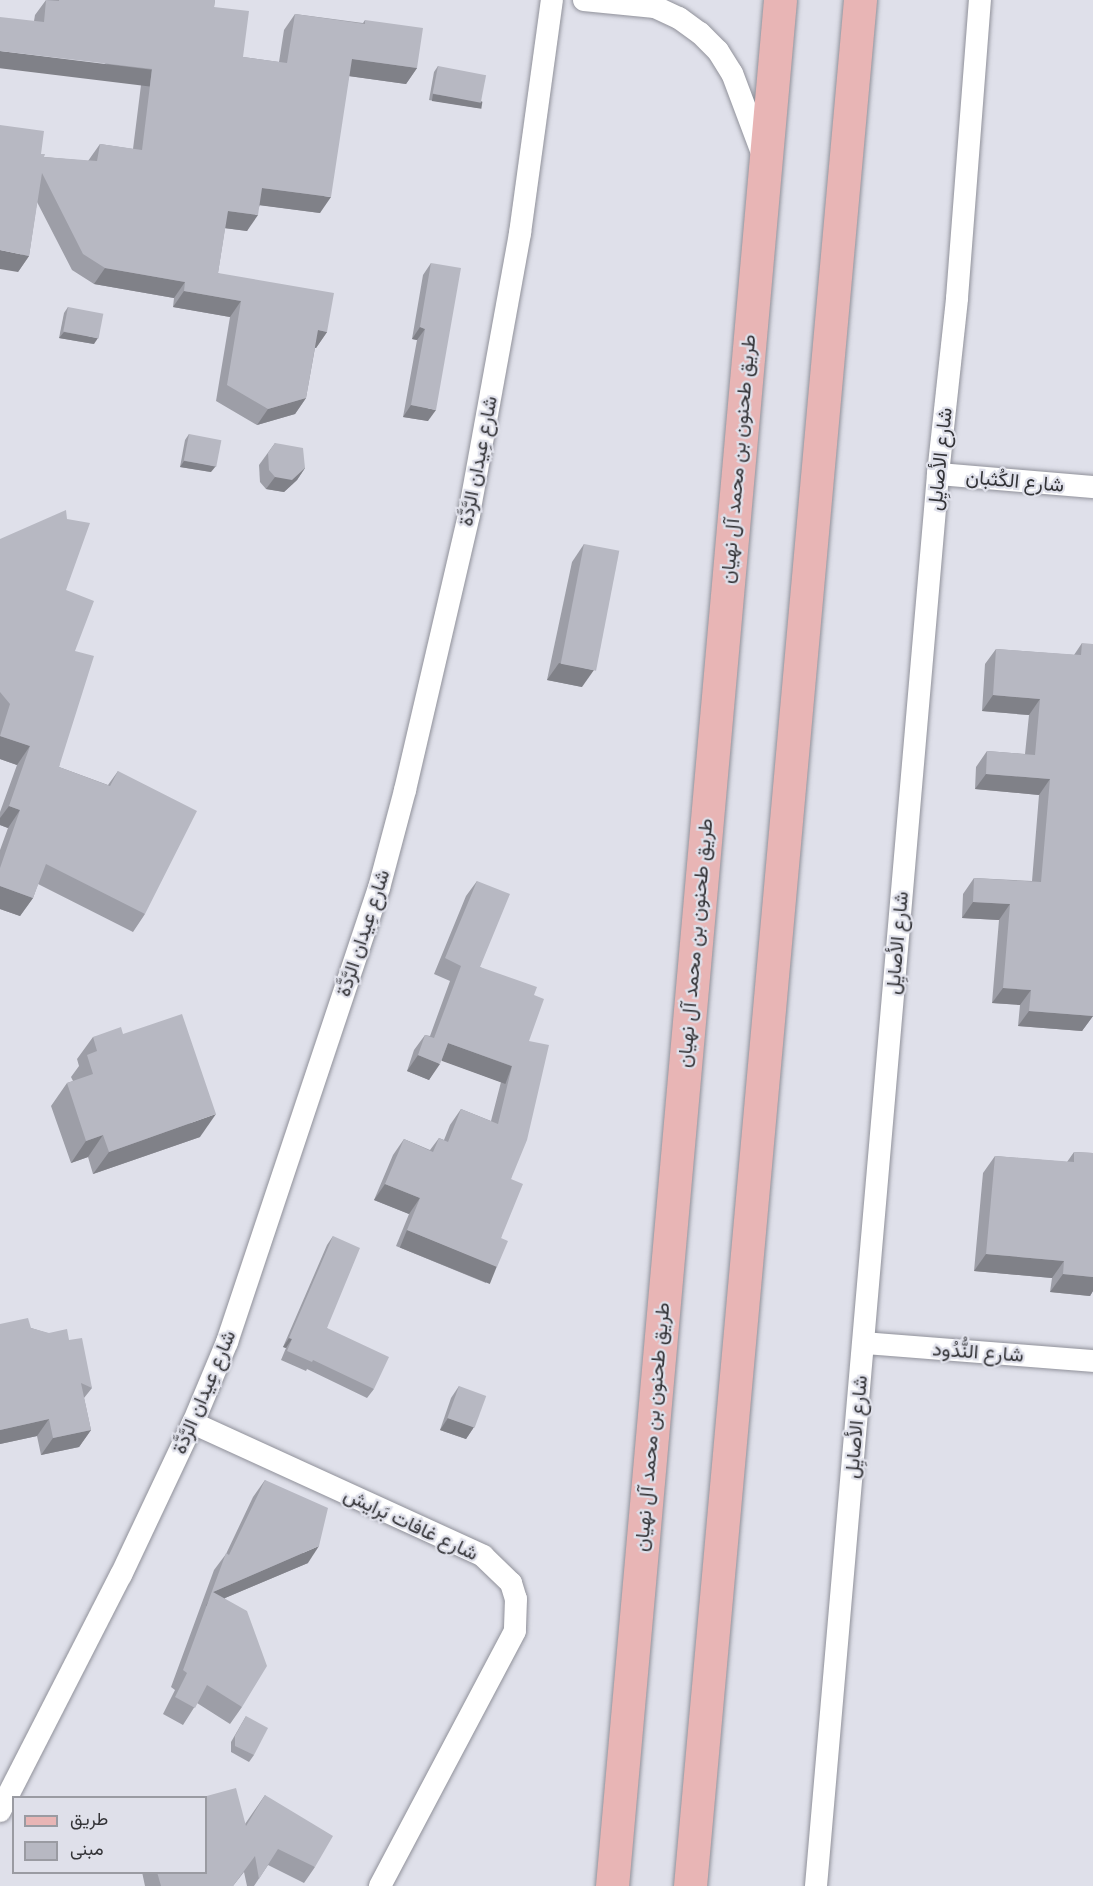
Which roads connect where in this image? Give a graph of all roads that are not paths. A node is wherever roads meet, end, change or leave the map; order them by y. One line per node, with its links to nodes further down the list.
1 (552, 0): 13 (street, شارع عِيدان الرَّدَّة)
2 (584, 0): 7 (street)
3 (682, 0): 7 (street)
4 (780, 0): 8 (main road, طريق طحنون بن محمد آل نهيان)
5 (860, 0): 17 (main road)
6 (980, 0): 9 (street, شارع الأصايِل)
7 (655, 7): 8 (street)
8 (765, 160): 16 (main road, طريق طحنون بن محمد آل نهيان)
9 (938, 474): 10 (street, شارع الكُثبان); 11 (street, شارع الأصايِل)
10 (1093, 487)
11 (864, 1343): 12 (street, شارع النُّدُود); 18 (street, شارع الأصايِل)
12 (1093, 1361)
13 (194, 1423): 14 (street, شارع عِيدان الرَّدَّة); 15 (street, شارع غافات بَرايش)
14 (0, 1811)
15 (380, 1886)
16 (612, 1886)
17 (690, 1886)
18 (816, 1886)

